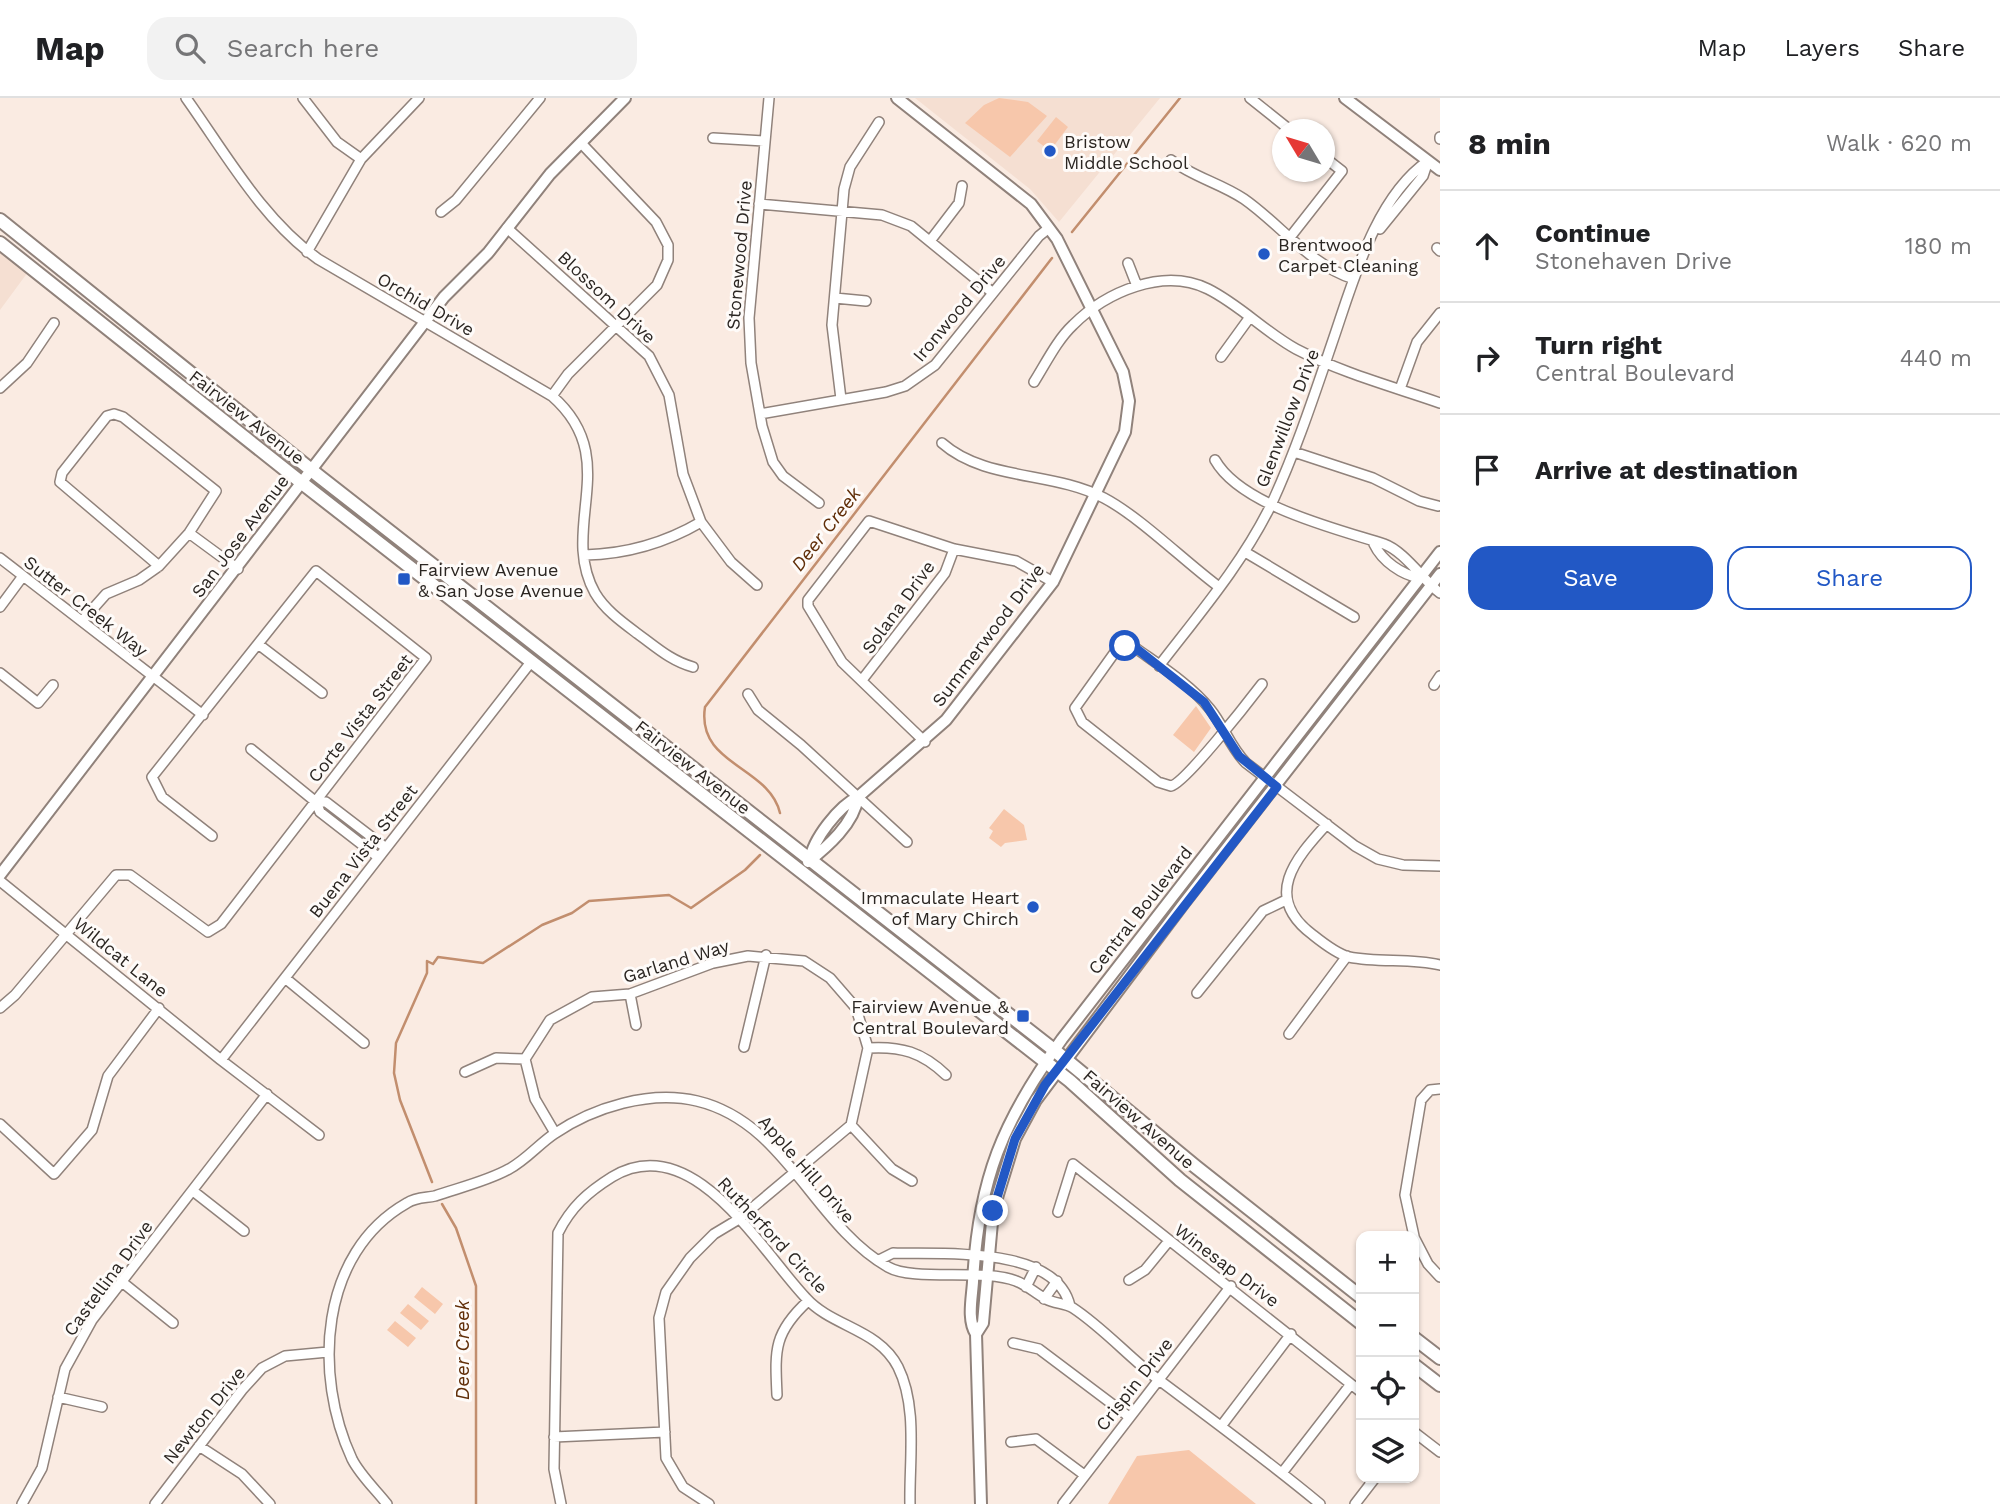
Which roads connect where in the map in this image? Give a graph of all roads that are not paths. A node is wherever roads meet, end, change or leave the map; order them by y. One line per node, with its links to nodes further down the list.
1 (186, 98): 32 (street, Orchid Drive)
2 (303, 98): 15 (street)
3 (419, 98): 15 (street)
4 (540, 98): 24 (street)
5 (625, 98): 14 (street, San Jose Avenue)
6 (769, 98): 13 (street, Stonewood Drive)
7 (897, 98): 28 (street)
8 (1250, 98): 10 (street)
9 (1345, 98): 17 (street)
10 (1276, 119)
11 (879, 122): 25 (street)
12 (713, 138): 13 (street)
13 (764, 141): 23 (street, Stonewood Drive)
14 (581, 143): 27 (street, San Jose Avenue); 44 (street)
15 (361, 159): 32 (street)
16 (1171, 160): 29 (street)
17 (1428, 161): 19 (street); 34 (street, Glenwillow Drive)
18 (1335, 165): 20 (street)
19 (1440, 170)
20 (1335, 180)
21 (1333, 182): 29 (street)
22 (962, 186): 30 (street)
23 (759, 204): 25 (street); 53 (street, Stonewood Drive)
24 (441, 212)
25 (842, 212): 30 (street); 37 (street)
26 (0, 220): 57 (main road, Fairview Avenue)
27 (507, 228): 42 (street, San Jose Avenue); 44 (street, Blossom Drive)
28 (1049, 228): 36 (street, Ironwood Drive); 39 (street)
29 (1291, 236): 34 (street)
30 (930, 240): 36 (street)
31 (0, 243): 58 (main road, Fairview Avenue)
32 (307, 252): 42 (street, Orchid Drive)
33 (1128, 262): 35 (street)
34 (1354, 279): 46 (street, Glenwillow Drive)
35 (1137, 286): 39 (street); 41 (street)
36 (993, 293): 51 (street, Ironwood Drive)
37 (835, 298): 38 (street); 51 (street)
38 (866, 301)
39 (1092, 309): 47 (street); 59 (street, Summerwood Drive)
40 (1440, 313): 49 (street)
41 (1250, 317): 45 (street); 46 (street)
42 (426, 322): 50 (street, Orchid Drive); 57 (street, San Jose Avenue)
43 (54, 323): 48 (street)
44 (617, 325): 50 (street); 63 (street, Blossom Drive)
45 (1221, 357)
46 (1325, 363): 49 (street); 55 (street, Glenwillow Drive)
47 (1034, 382)
48 (0, 388)
49 (1400, 389): 52 (street)
50 (552, 396): 68 (street, Orchid Drive)
51 (841, 399): 53 (street, Ironwood Drive)
52 (1440, 403)
53 (760, 414): 60 (street, Stonewood Drive)
54 (942, 443): 59 (street)
55 (1294, 452): 61 (street, Glenwillow Drive); 62 (street)
56 (1215, 460): 61 (street)
57 (312, 470): 58 (street, San Jose Avenue); 108 (main road, Fairview Avenue)
58 (302, 483): 71 (street, San Jose Avenue); 83 (main road, Fairview Avenue)
59 (1097, 495): 75 (street, Summerwood Drive); 77 (street)
60 (819, 503)
61 (1271, 504): 66 (street, Glenwillow Drive); 74 (street)
62 (1437, 506)
63 (701, 522): 68 (street); 76 (street, Blossom Drive)
64 (189, 533): 70 (street); 70 (street); 71 (street)
65 (954, 549): 75 (street); 89 (street, Solana Drive); 89 (street)
66 (1245, 552): 77 (street, Glenwillow Drive); 80 (street)
67 (1440, 552): 74 (street, Central Boulevard)
68 (585, 555): 85 (street, Orchid Drive)
69 (0, 558): 73 (street, Sutter Creek Way)
70 (159, 566): 81 (street)
71 (238, 569): 88 (street, San Jose Avenue)
72 (1440, 574): 78 (street, Central Boulevard)
73 (23, 576): 79 (street); 81 (street, Sutter Creek Way)
74 (1420, 578): 78 (street); 99 (street, Central Boulevard)
75 (1053, 582): 97 (street, Summerwood Drive)
76 (757, 585)
77 (1219, 587): 84 (street, Glenwillow Drive)
78 (1435, 590): 100 (street, Central Boulevard)
79 (0, 607)
80 (1354, 617)
81 (82, 621): 88 (street, Sutter Creek Way)
82 (258, 644): 93 (street); 95 (street, Corte Vista Street); 102 (street, Corte Vista Street)
83 (531, 662): 106 (street, Buena Vista Street); 110 (main road, Fairview Avenue)
84 (1159, 666): 96 (street); 96 (street)
85 (693, 667)
86 (0, 673): 91 (street)
87 (1440, 676): 92 (street)
88 (153, 678): 95 (street, Sutter Creek Way); 111 (street, San Jose Avenue)
89 (862, 680): 97 (street)
90 (1262, 684): 96 (street)
91 (52, 685)
92 (1434, 685)
93 (322, 693)
94 (748, 694): 101 (street)
95 (203, 715): 104 (street, Corte Vista Street)
96 (1223, 731): 99 (street)
97 (925, 742): 101 (street, Summerwood Drive)
98 (251, 749): 102 (street)
99 (1266, 778): 100 (street); 128 (street, Central Boulevard)
100 (1277, 787): 103 (street); 131 (street, Central Boulevard)
101 (858, 797): 105 (street); 108 (street, Summerwood Drive)
102 (316, 802): 106 (street); 107 (street); 114 (street, Corte Vista Street)
103 (1327, 824): 109 (street); 113 (street)
104 (212, 836)
105 (907, 842)
106 (386, 848): 107 (street, Buena Vista Street)
107 (378, 857): 118 (street, Buena Vista Street)
108 (810, 860): 110 (street, Summerwood Drive); 128 (main road, Fairview Avenue)
109 (1440, 866)
110 (801, 871): 132 (main road, Fairview Avenue)
111 (0, 875)
112 (0, 881): 114 (street, Wildcat Lane)
113 (1286, 900): 116 (street); 119 (street)
114 (66, 932): 121 (street); 122 (street, Wildcat Lane)
115 (766, 956): 120 (street, Garland Way); 126 (street); 127 (street, Garland Way)
116 (1347, 956): 117 (street); 124 (street)
117 (1440, 965)
118 (285, 978): 125 (street); 130 (street, Buena Vista Street)
119 (1197, 993)
120 (630, 994): 123 (street); 129 (street, Garland Way)
121 (0, 1007)
122 (159, 1008): 130 (street, Wildcat Lane); 138 (street)
123 (636, 1024)
124 (1289, 1034)
125 (364, 1043)
126 (744, 1047)
127 (868, 1048): 135 (street); 139 (street, Garland Way)
128 (1054, 1050): 131 (main road, Fairview Avenue); 132 (street, Central Boulevard)
129 (525, 1059): 134 (street); 140 (street)
130 (221, 1060): 137 (street, Wildcat Lane)
131 (1066, 1060): 133 (street, Central Boulevard); 167 (main road, Fairview Avenue)
132 (1045, 1062): 133 (main road, Fairview Avenue); 153 (street, Central Boulevard)
133 (1056, 1071): 154 (street, Central Boulevard); 171 (main road, Fairview Avenue)
134 (465, 1072)
135 (946, 1075)
136 (1440, 1088): 148 (street)
137 (267, 1094): 141 (street, Wildcat Lane); 144 (street, Castellina Drive)
138 (0, 1124)
139 (850, 1125): 142 (street); 143 (street)
140 (555, 1133): 142 (street, Apple Hill Drive); 177 (street, Apple Hill Drive)
141 (319, 1135)
142 (795, 1173): 146 (street); 155 (street, Apple Hill Drive)
143 (912, 1181)
144 (193, 1191): 147 (street); 164 (street, Castellina Drive)
145 (1058, 1212): 149 (street, Winesap Drive)
146 (739, 1219): 169 (street, Rutherford Circle); 189 (street); 191 (street, Rutherford Circle)
147 (244, 1231)
148 (1413, 1231)
149 (1168, 1241): 162 (street); 165 (street, Winesap Drive)
150 (1419, 1247): 161 (street)
151 (914, 1254): 152 (street, Apple Hill Drive); 155 (street, Apple Hill Drive); 157 (street)
152 (935, 1255): 153 (street, Apple Hill Drive); 158 (street)
153 (975, 1256): 154 (street, Apple Hill Drive); 159 (street, Central Boulevard)
154 (988, 1257): 156 (street, Apple Hill Drive); 160 (street, Central Boulevard)
155 (879, 1260): 157 (street, Apple Hill Drive)
156 (1035, 1267): 163 (street, Apple Hill Drive); 166 (street)
157 (911, 1272): 158 (street, Apple Hill Drive)
158 (934, 1273): 159 (street, Apple Hill Drive)
159 (973, 1275): 160 (street, Apple Hill Drive); 173 (street, Central Boulevard)
160 (987, 1276): 166 (street, Apple Hill Drive); 173 (street, Central Boulevard)
161 (1440, 1277)
162 (1129, 1280)
163 (1056, 1281): 168 (street); 170 (street, Apple Hill Drive)
164 (122, 1282): 172 (street); 185 (street, Castellina Drive)
165 (1231, 1286): 174 (street, Winesap Drive); 180 (street, Crispin Drive)
166 (1026, 1287): 168 (street, Apple Hill Drive)
167 (1357, 1294)
168 (1044, 1299): 170 (street, Apple Hill Drive)
169 (808, 1301): 184 (street); 205 (street, Rutherford Circle)
170 (1070, 1306): 180 (street, Apple Hill Drive)
171 (1356, 1319)
172 (173, 1323)
173 (976, 1334): 206 (street, Central Boulevard)
174 (1291, 1334): 181 (street, Winesap Drive); 188 (street)
175 (1419, 1342): 178 (main road)
176 (1013, 1343): 187 (street)
177 (328, 1352): 193 (street, Newton Drive); 201 (street, Apple Hill Drive)
178 (1440, 1358)
179 (1419, 1368): 182 (main road)
180 (1157, 1379): 187 (street, Crispin Drive); 188 (street, Apple Hill Drive)
181 (1351, 1384): 183 (street, Winesap Drive); 195 (street)
182 (1440, 1385)
183 (1356, 1388)
184 (777, 1395)
185 (58, 1397): 186 (street); 198 (street, Castellina Drive)
186 (102, 1407)
187 (1128, 1416): 196 (street, Crispin Drive)
188 (1222, 1425): 195 (street, Apple Hill Drive)
189 (665, 1432): 191 (street); 203 (street)
190 (1419, 1436): 194 (street)
191 (554, 1437): 202 (street, Rutherford Circle)
192 (1011, 1442): 196 (street)
193 (199, 1446): 199 (street, Newton Drive); 200 (street)
194 (1440, 1452)
195 (1282, 1473): 208 (street, Apple Hill Drive)
196 (1083, 1474): 207 (street, Crispin Drive)
197 (1371, 1483): 209 (street)
198 (22, 1504)
199 (155, 1504)
200 (270, 1504)
201 (387, 1504)
202 (561, 1504)
203 (709, 1504)
204 (901, 1504): 205 (street)
205 (910, 1504)
206 (981, 1504)
207 (1063, 1504)
208 (1320, 1504)
209 (1355, 1504)

